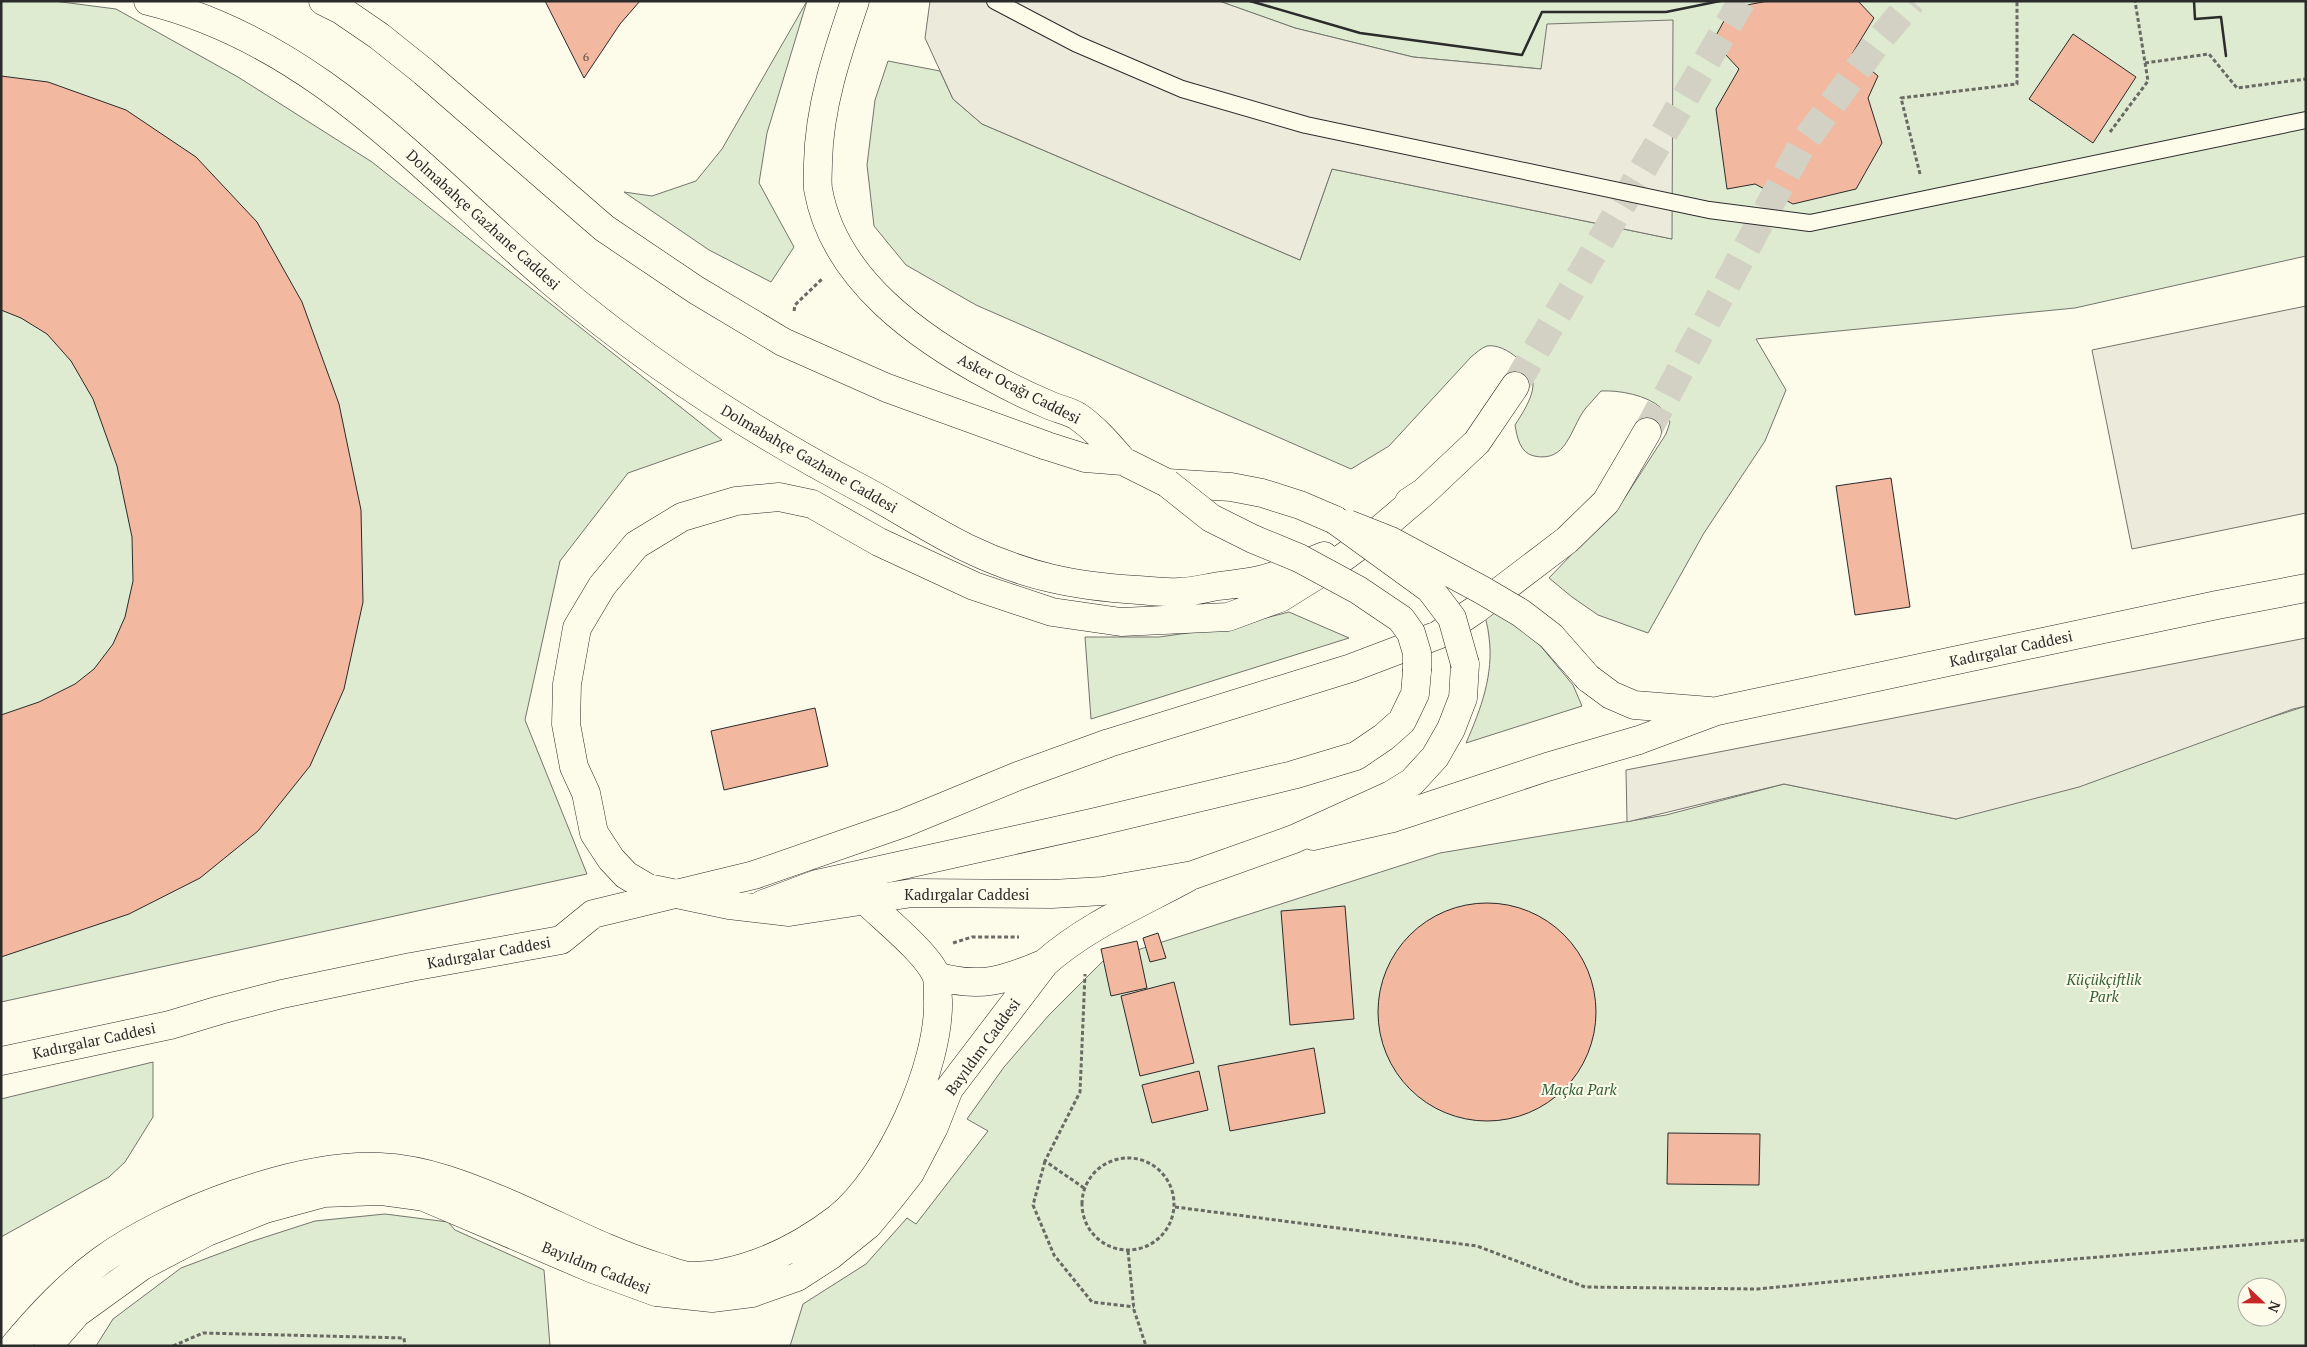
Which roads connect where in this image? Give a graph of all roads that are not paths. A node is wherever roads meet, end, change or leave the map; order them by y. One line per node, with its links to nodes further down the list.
1 (148, 1): 10 (main road, Dolmabahçe Gazhane Caddesi)
2 (323, 1): 8 (main road)
3 (855, 1): 8 (main road, Asker Ocağı Caddesi)
4 (995, 1): 5 (lane)
5 (2306, 120)
6 (1515, 386): 10 (main road, Dolmabahçe Gazhane Caddesi)
7 (1647, 432): 16 (main road)
8 (1123, 461): 9 (main road)
9 (1167, 482): 11 (main road); 18 (main road, bridge)
10 (1424, 492): 16 (main road)
11 (1335, 520): 13 (main road, bridge); 14 (main road, bridge)
12 (2306, 588): 13 (main road, Kadırgalar Caddesi)
13 (1717, 711): 14 (main road)
14 (1294, 840): 15 (main road, Kadırgalar Caddesi)
15 (1193, 875): 17 (main road, Kadırgalar Caddesi); 19 (main road, Bayıldım Caddesi)
16 (673, 893): 18 (main road, Kadırgalar Caddesi); 21 (main road, Kadırgalar Caddesi)
17 (865, 900): 18 (main road, Kadırgalar Caddesi); 20 (main road)
18 (752, 908)
19 (1045, 962): 20 (main road); 23 (main road, Bayıldım Caddesi)
20 (937, 976): 22 (main road, Bayıldım Caddesi)
21 (1, 1060)
22 (14, 1346)
23 (48, 1346)

